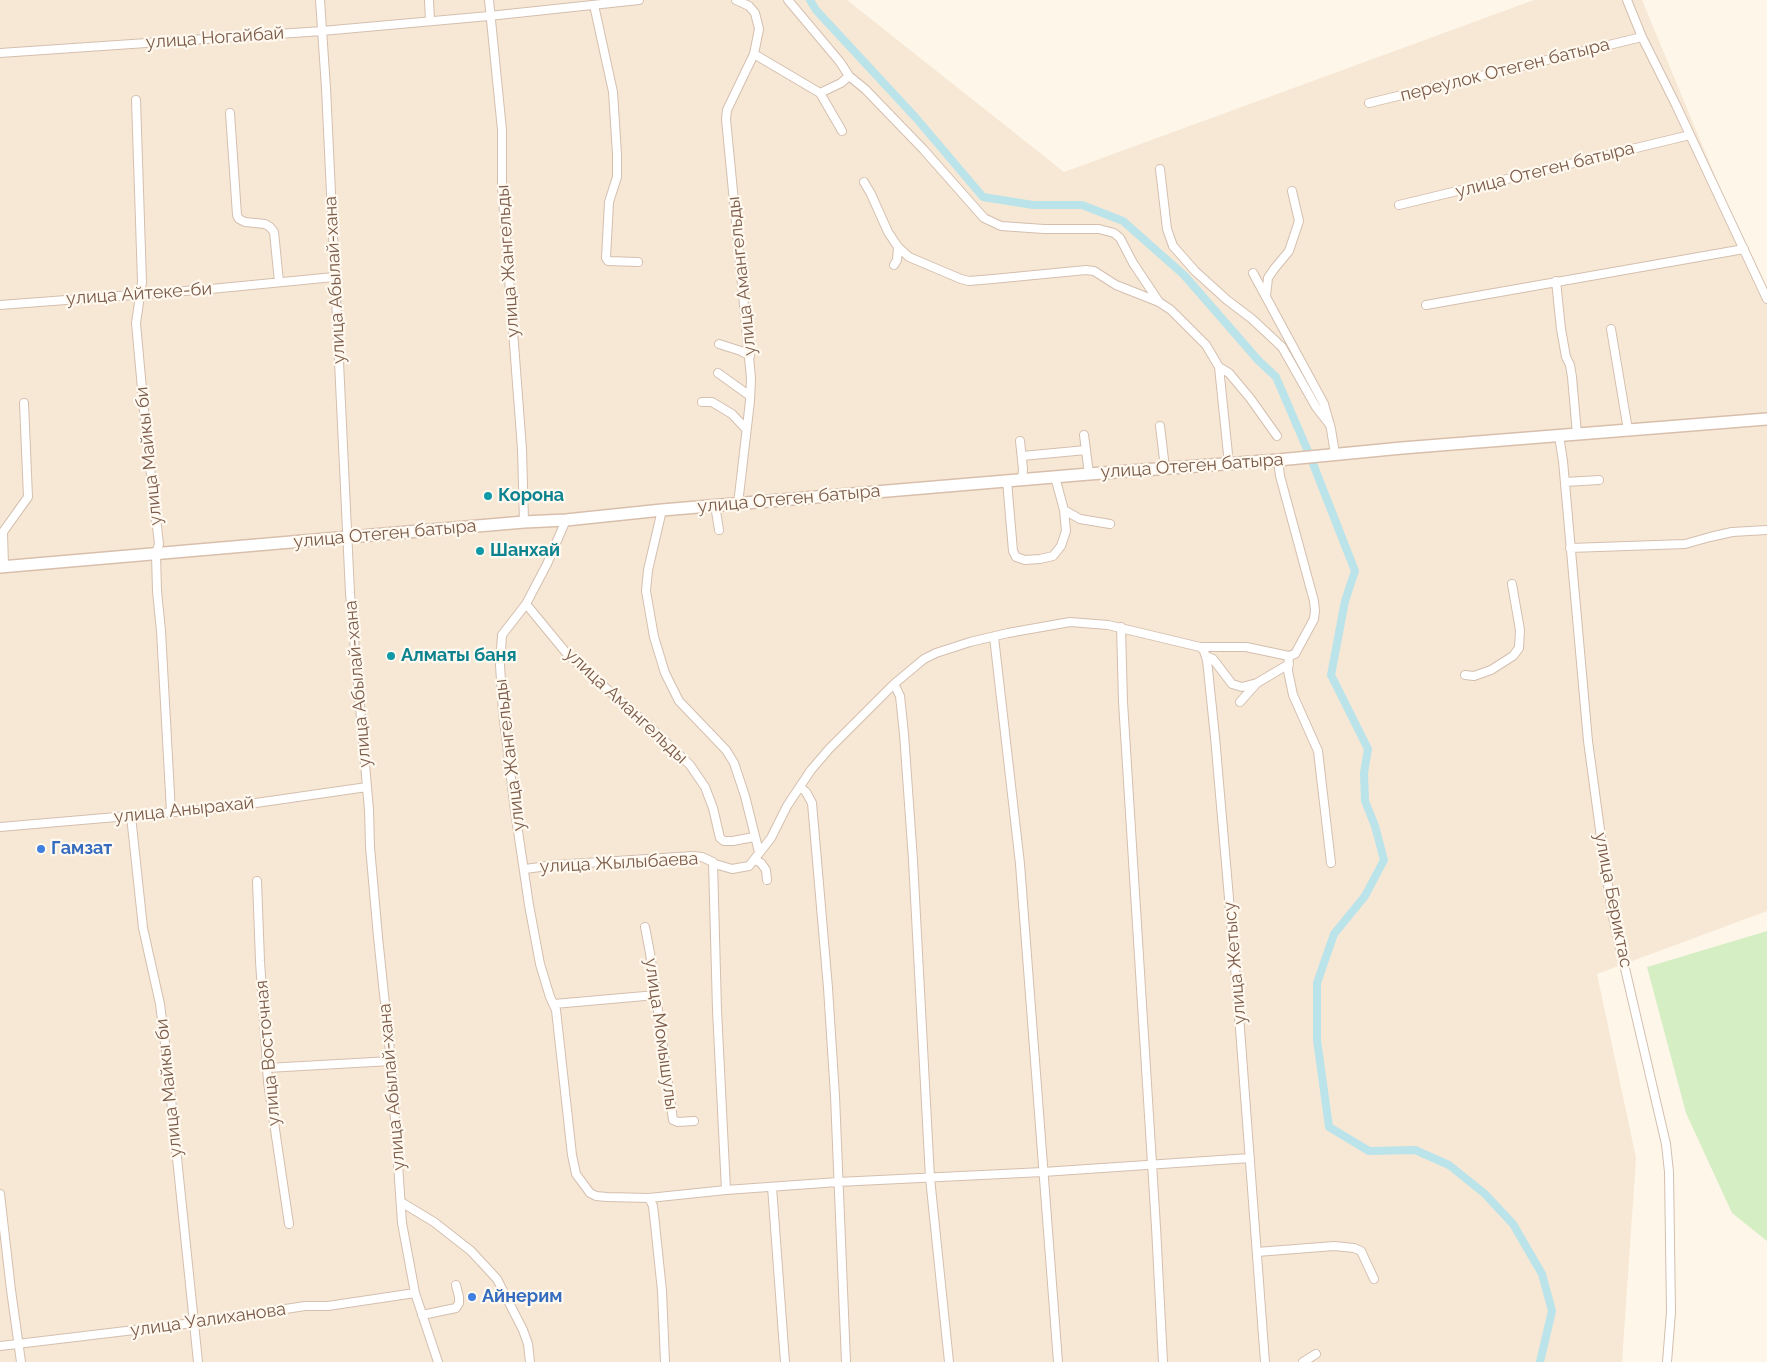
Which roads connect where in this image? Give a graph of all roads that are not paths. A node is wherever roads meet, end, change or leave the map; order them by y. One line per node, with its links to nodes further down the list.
1 (320, 0): 11 (street, улица Абылай-хана)
2 (429, 0): 10 (street)
3 (489, 0): 9 (street, улица Жангельды)
4 (639, 0): 8 (street, улица Ногайбай)
5 (736, 0): 14 (street, улица Амангельды)
6 (788, 0): 15 (street)
7 (1626, 0): 12 (street)
8 (599, 3): 9 (street, улица Ногайбай); 28 (street)
9 (490, 16): 10 (street, улица Ногайбай); 75 (street, улица Жангельды)
10 (430, 22): 11 (street, улица Ногайбай)
11 (322, 31): 13 (street, улица Ногайбай); 31 (street, улица Абылай-хана)
12 (1642, 36): 18 (street, переулок Отеген батыра); 21 (street)
13 (0, 53)
14 (754, 54): 16 (street); 42 (street, улица Амангельды)
15 (849, 76): 16 (street); 37 (street)
16 (820, 93): 20 (street)
17 (136, 100): 34 (street, улица Майкы би)
18 (1369, 103)
19 (230, 113): 33 (street)
20 (842, 131)
21 (1690, 135): 25 (street, улица Отеген батыра); 27 (street)
22 (1160, 168): 49 (street)
23 (864, 182): 26 (street)
24 (1292, 191): 35 (street)
25 (1399, 205)
26 (898, 247): 29 (street); 37 (street)
27 (1744, 249): 32 (street); 36 (street)
28 (638, 262)
29 (894, 265)
30 (1253, 273): 35 (street)
31 (334, 277): 33 (street, улица Айтеке-би); 79 (street, улица Абылай-хана)
32 (1556, 281): 38 (street); 53 (street)
33 (279, 282): 34 (street, улица Айтеке-би)
34 (140, 294): 39 (street, улица Айтеке-би); 81 (street, улица Майкы би)
35 (1266, 296): 49 (street)
36 (1767, 299)
37 (1159, 302): 43 (street)
38 (1426, 304)
39 (0, 305)
40 (1611, 329): 52 (street)
41 (720, 344): 42 (street)
42 (750, 356): 45 (street, улица Амангельды)
43 (1220, 367): 55 (street); 62 (street)
44 (718, 373): 45 (street)
45 (750, 396): 51 (street, улица Амангельды)
46 (24, 402): 82 (street)
47 (702, 402): 51 (street)
48 (1767, 419): 52 (main road, улица Отеген батыра)
49 (1330, 425): 59 (street)
50 (1160, 426): 63 (street)
51 (746, 429): 70 (street, улица Амангельды)
52 (1628, 430): 53 (main road, улица Отеген батыра)
53 (1577, 434): 56 (main road, улица Отеген батыра)
54 (1084, 435): 58 (street)
55 (1277, 436)
56 (1559, 436): 59 (main road, улица Отеген батыра); 69 (street, улица Бериктас)
57 (1020, 441): 60 (street)
58 (1086, 450): 60 (street); 64 (street)
59 (1335, 454): 61 (main road, улица Отеген батыра)
60 (1022, 456): 66 (street)
61 (1278, 460): 62 (main road, улица Отеген батыра); 89 (street)
62 (1229, 464): 63 (main road, улица Отеген батыра)
63 (1165, 468): 64 (main road, улица Отеген батыра)
64 (1089, 474): 65 (main road, улица Отеген батыра)
65 (1055, 477): 66 (main road, улица Отеген батыра); 73 (street)
66 (1022, 480): 68 (main road, улица Отеген батыра)
67 (1599, 480): 69 (street)
68 (1007, 481): 70 (main road, улица Отеген батыра); 73 (street)
69 (1565, 482): 80 (street, улица Бериктас)
70 (738, 504): 71 (main road, улица Отеген батыра)
71 (716, 505): 72 (main road, улица Отеген батыра); 77 (street)
72 (662, 510): 74 (main road, улица Отеген батыра); 99 (street)
73 (1064, 510): 76 (street)
74 (566, 520): 75 (main road, улица Отеген батыра); 84 (street, улица Жангельды)
75 (524, 522): 79 (main road, улица Отеген батыра)
76 (1110, 524)
77 (719, 530)
78 (1767, 530): 80 (street)
79 (348, 537): 81 (main road, улица Отеген батыра); 95 (street, улица Абылай-хана)
80 (1570, 548): 145 (street, улица Бериктас)
81 (156, 554): 82 (main road, улица Отеген батыра); 96 (street, улица Майкы би)
82 (2, 567)
83 (1512, 584): 90 (street)
84 (526, 604): 99 (street, улица Амангельды); 104 (street, улица Жангельды)
85 (1121, 627): 86 (street); 87 (street); 114 (street)
86 (994, 637): 92 (street); 115 (street)
87 (1200, 647): 88 (street, улица Жетысу); 89 (street)
88 (1206, 656): 91 (street); 113 (street, улица Жетысу)
89 (1289, 660): 91 (street); 102 (street)
90 (1465, 675)
91 (1257, 683): 93 (street)
92 (894, 684): 94 (street); 116 (street)
93 (1240, 702)
94 (800, 787): 100 (street); 117 (street)
95 (367, 788): 96 (street, улица Анырахай); 110 (street, улица Абылай-хана)
96 (171, 812): 97 (street, улица Анырахай)
97 (131, 816): 98 (street, улица Анырахай); 129 (street, улица Майкы би)
98 (0, 827)
99 (754, 837): 100 (street)
100 (759, 852): 101 (street)
101 (755, 860): 103 (street, улица Жылыбаева); 105 (street)
102 (1331, 863)
103 (714, 866): 104 (street, улица Жылыбаева); 119 (street)
104 (525, 869): 109 (street, улица Жангельды)
105 (767, 880)
106 (257, 881): 111 (street, улица Восточная)
107 (645, 928): 108 (street, улица Момышулы)
108 (656, 995): 109 (street); 112 (street, улица Момышулы)
109 (554, 1004): 121 (street, улица Жангельды)
110 (391, 1061): 111 (street); 122 (street, улица Абылай-хана)
111 (267, 1068): 123 (street, улица Восточная)
112 (694, 1121)
113 (1250, 1158): 114 (street, улица Жангельды); 124 (street, улица Жетысу)
114 (1152, 1164): 115 (street, улица Жангельды); 142 (street)
115 (1043, 1172): 116 (street, улица Жангельды); 141 (street)
116 (930, 1178): 117 (street, улица Жангельды); 140 (street)
117 (838, 1182): 118 (street, улица Жангельды); 139 (street)
118 (772, 1187): 119 (street, улица Жангельды); 138 (street)
119 (726, 1190): 121 (street, улица Жангельды)
120 (0, 1194): 130 (street)
121 (650, 1198): 137 (street)
122 (401, 1202): 127 (street, улица Абылай-хана); 136 (street)
123 (289, 1224)
124 (1257, 1252): 125 (street); 143 (street, улица Жетысу)
125 (1374, 1279)
126 (456, 1285): 128 (street)
127 (415, 1293): 128 (street, улица Абылай-хана); 129 (street, улица Уалиханова)
128 (422, 1315): 135 (street, улица Абылай-хана)
129 (194, 1323): 130 (street, улица Уалиханова); 134 (street, улица Майкы би)
130 (18, 1343): 131 (street, улица Уалиханова); 133 (street)
131 (0, 1346)
132 (1316, 1354): 144 (street)
133 (21, 1362)
134 (198, 1362)
135 (438, 1362)
136 (530, 1362)
137 (665, 1362)
138 (785, 1362)
139 (846, 1362)
140 (949, 1362)
141 (1058, 1362)
142 (1163, 1362)
143 (1265, 1362)
144 (1303, 1362)
145 (1667, 1362)

